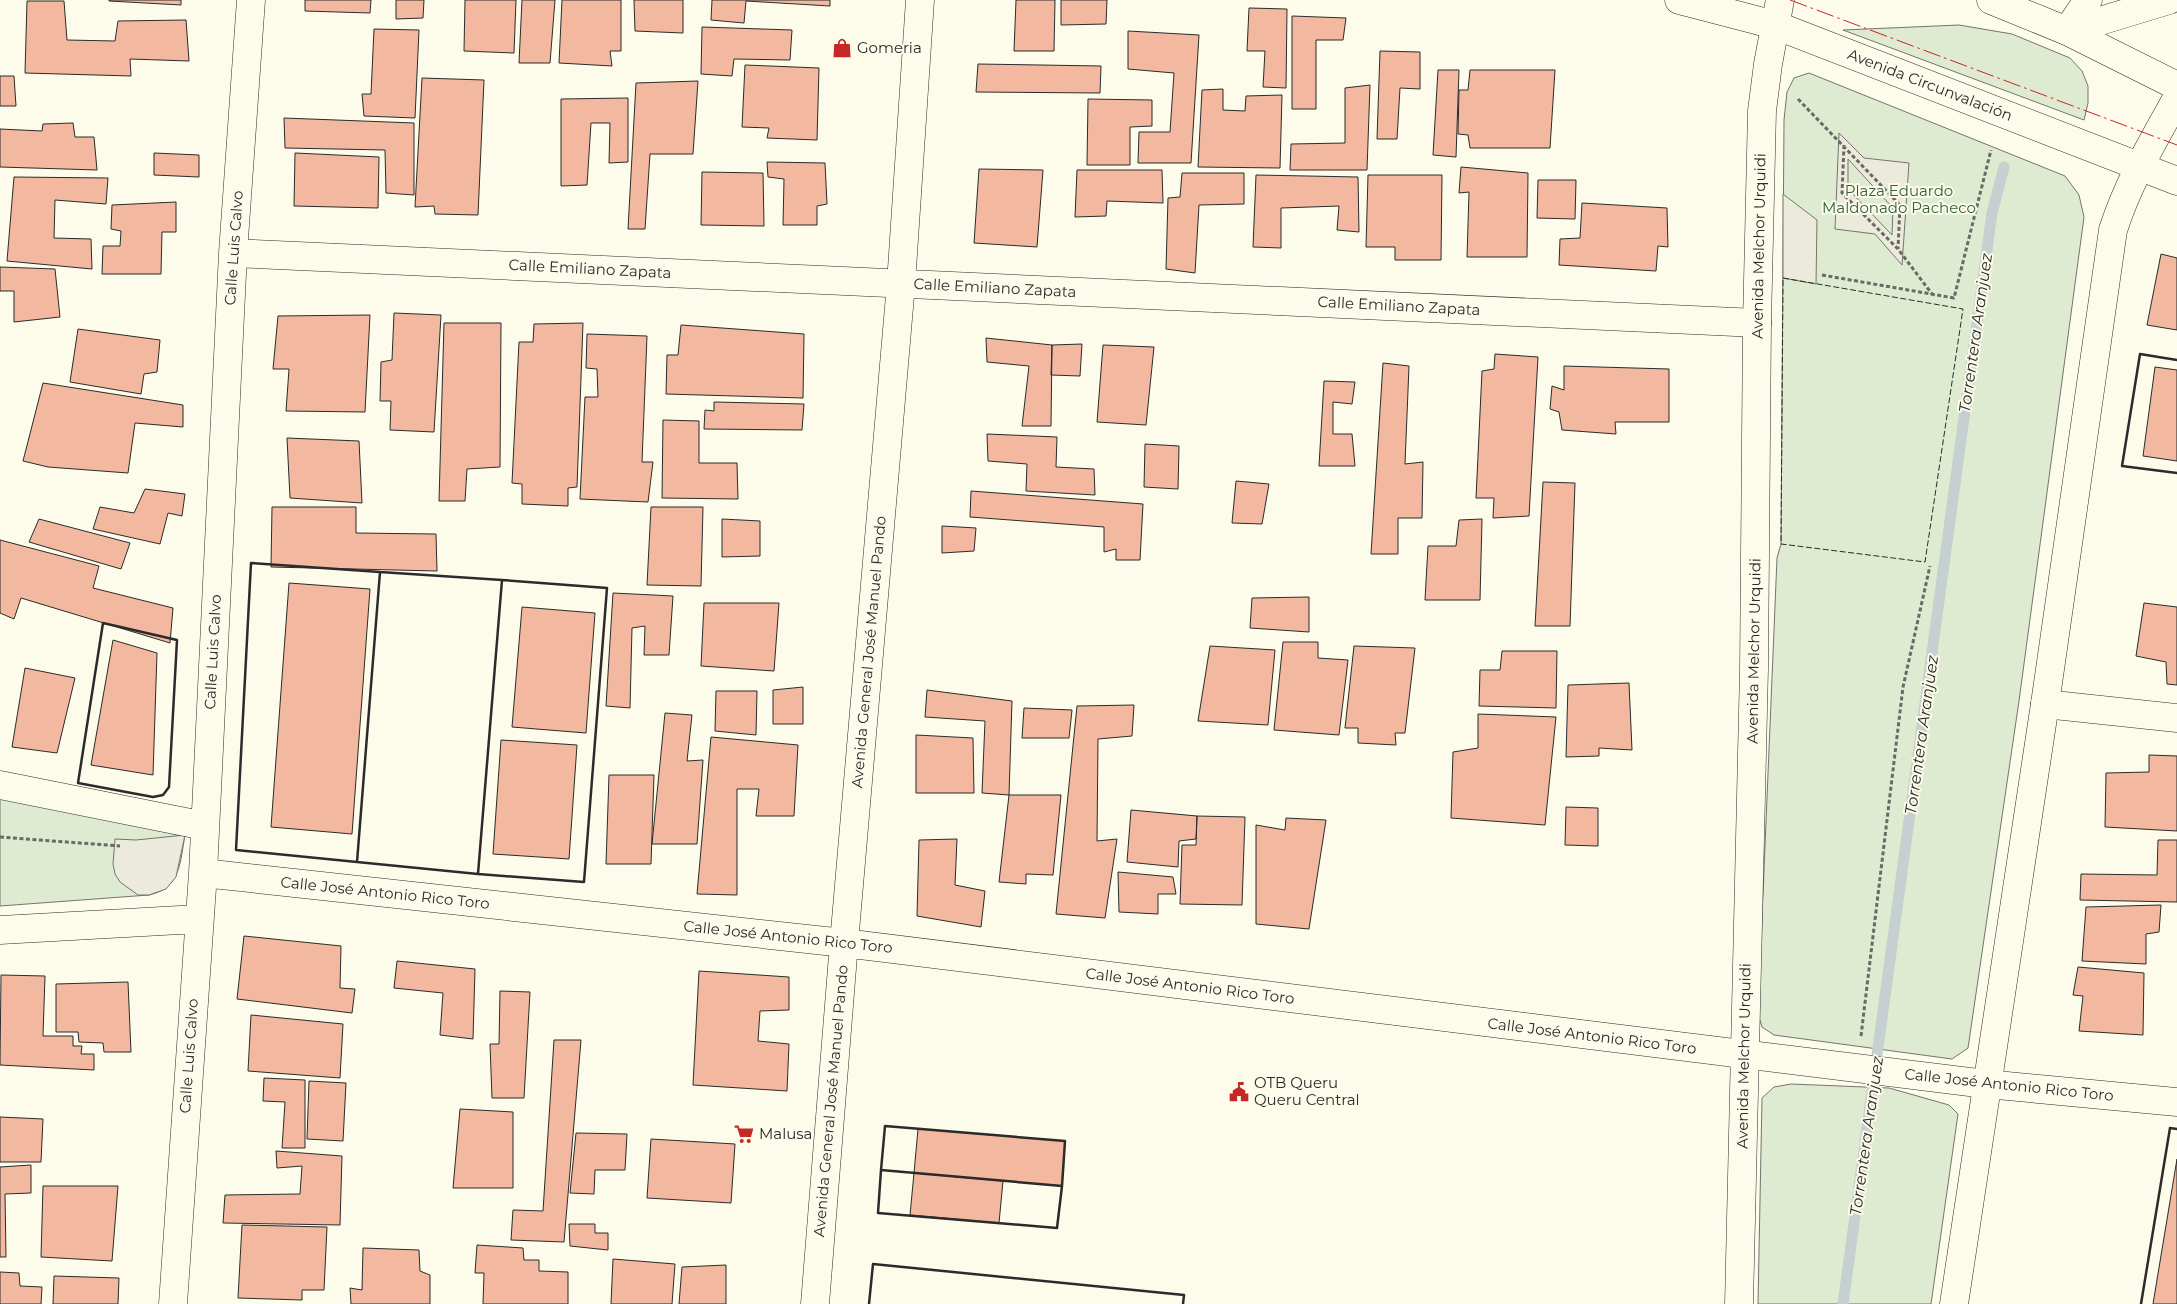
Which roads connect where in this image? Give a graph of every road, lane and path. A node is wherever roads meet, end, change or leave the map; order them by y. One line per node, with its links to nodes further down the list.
1 (252, 0): 17 (main road, Calle Luis Calvo)
2 (920, 0): 19 (main road, Avenida General José Manuel Pando)
3 (1679, 0): 7 (main road, Avenida Circunvalación)
4 (1990, 0): 8 (main road)
5 (2088, 0): 8 (main road)
6 (2169, 0): 8 (main road)
7 (1778, 13): 14 (main road, Avenida Circunvalación); 21 (main road, Avenida Melchor Urquidi)
8 (2067, 31): 9 (main road)
9 (2177, 86)
10 (1793, 94): 12 (path)
11 (2177, 98): 14 (main road)
12 (1844, 145): 16 (path); 16 (path)
13 (1990, 150): 20 (path)
14 (2139, 166): 15 (main road, Avenida Circunvalación); 23 (main road)
15 (2177, 181)
16 (1898, 249): 20 (path)
17 (233, 253): 19 (main road, Calle Emiliano Zapata); 26 (main road, Calle Luis Calvo)
18 (1822, 275): 20 (path)
19 (901, 284): 21 (main road, Calle Emiliano Zapata); 32 (main road, Avenida General José Manuel Pando)
20 (1932, 294)
21 (1757, 323): 34 (main road, Avenida Melchor Urquidi)
22 (1930, 566): 33 (path)
23 (2045, 704): 24 (main road); 35 (main road)
24 (2177, 718)
25 (0, 785): 26 (main road)
26 (205, 826): 29 (main road, Calle Luis Calvo)
27 (0, 837): 28 (path)
28 (124, 846)
29 (202, 873): 30 (main road, Calle Luis Calvo); 32 (main road, Calle José Antonio Rico Toro)
30 (198, 919): 31 (main road); 37 (main road, Calle Luis Calvo)
31 (0, 930)
32 (844, 943): 34 (main road, Calle José Antonio Rico Toro); 38 (main road, Avenida General José Manuel Pando)
33 (1861, 1041)
34 (1744, 1055): 35 (main road, Calle José Antonio Rico Toro); 39 (main road, Avenida Melchor Urquidi)
35 (1986, 1084): 36 (main road, Calle José Antonio Rico Toro); 40 (main road)
36 (2177, 1102)
37 (174, 1304)
38 (815, 1304)
39 (1739, 1304)
40 (1954, 1304)

